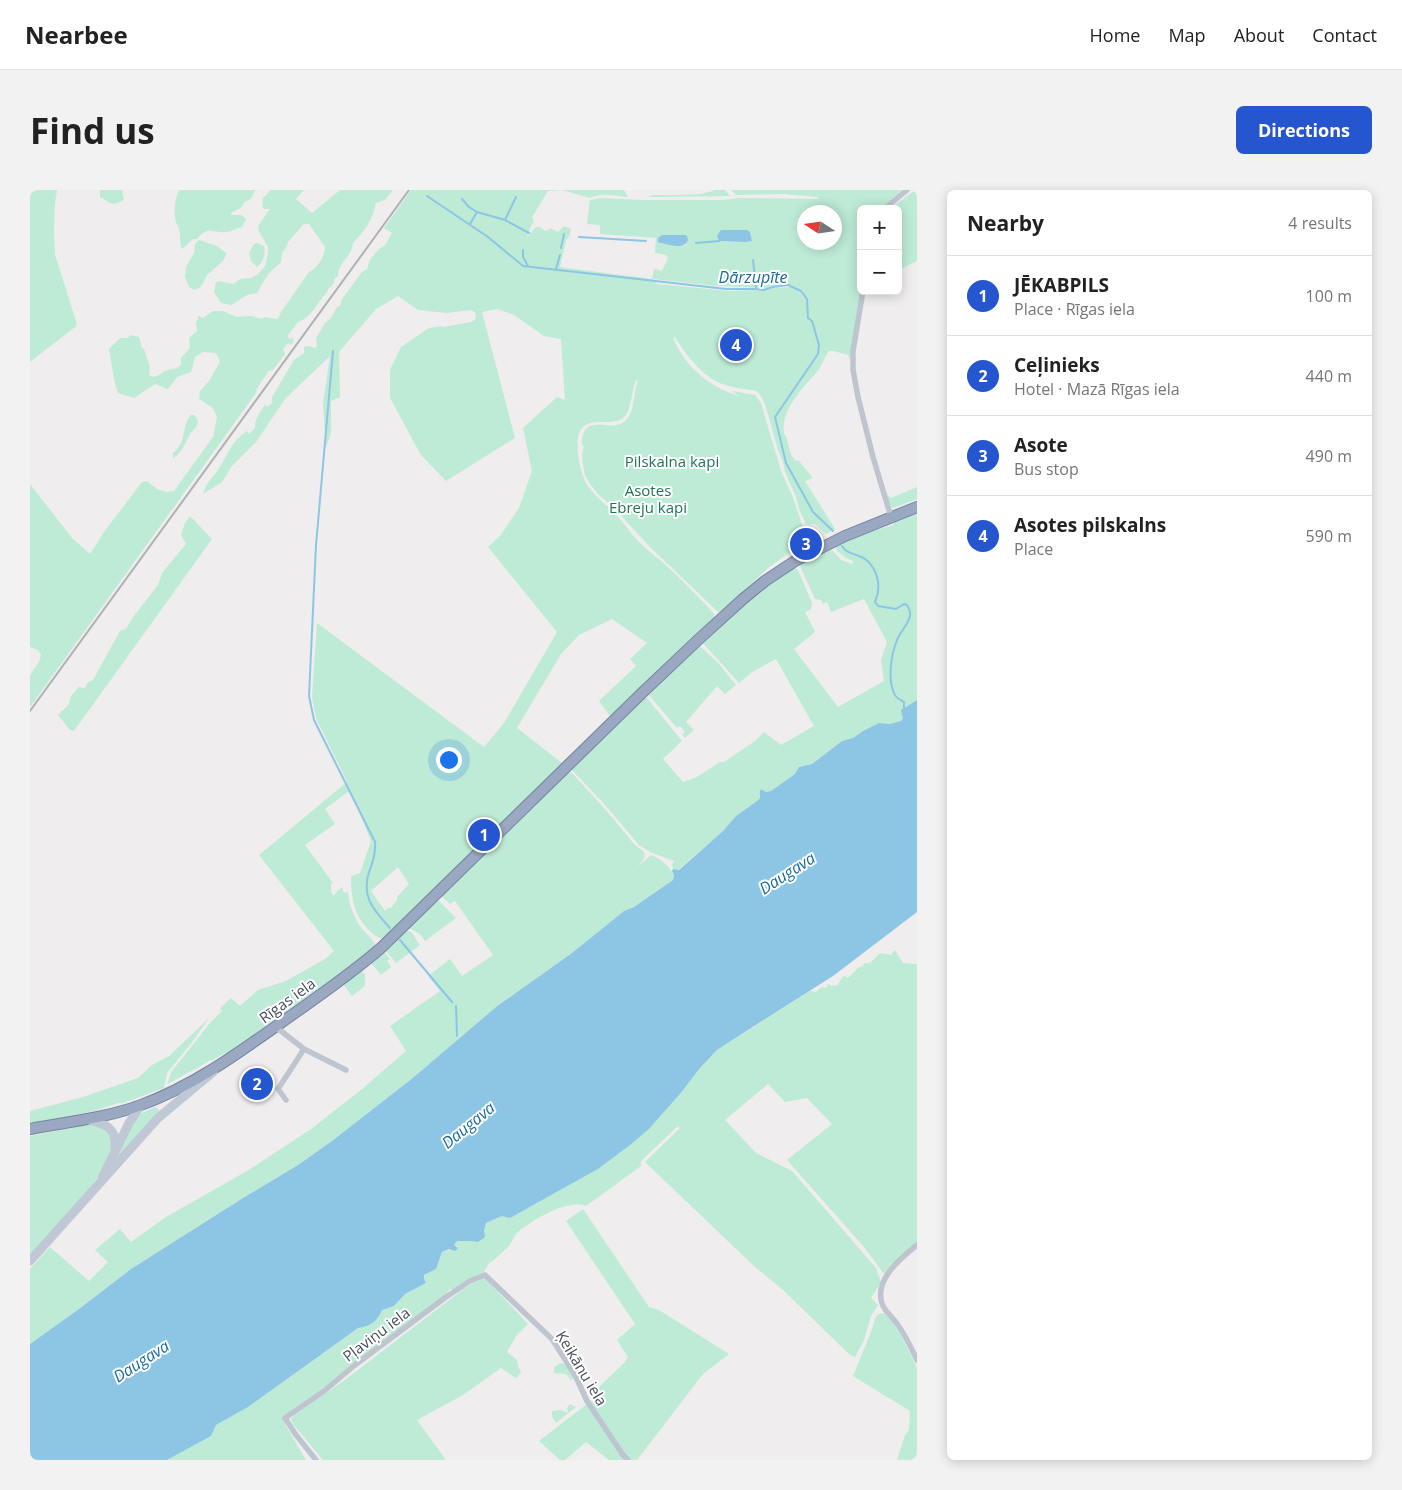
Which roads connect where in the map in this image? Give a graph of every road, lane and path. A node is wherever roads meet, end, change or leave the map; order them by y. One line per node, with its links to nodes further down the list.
1 (907, 190): 2 (street)
2 (889, 205)
3 (862, 295): 5 (street)
4 (917, 507): 5 (highway, Rīgas iela)
5 (891, 517): 6 (highway, Rīgas iela)
6 (276, 1026): 7 (street); 8 (highway, Rīgas iela)
7 (304, 1049): 9 (street); 11 (street)
8 (219, 1066): 10 (highway); 13 (main road, Rīgas iela)
9 (346, 1070)
10 (155, 1099): 12 (highway); 13 (main road)
11 (286, 1100)
12 (140, 1105): 14 (highway); 16 (main road)
13 (158, 1118): 17 (main road, Rīgas iela)
14 (86, 1119): 15 (highway); 16 (main road)
15 (30, 1129)
16 (115, 1150): 17 (main road)
17 (101, 1181): 19 (main road, Rīgas iela)
18 (917, 1246): 21 (street)
19 (30, 1262)
20 (485, 1275): 22 (street, Pļaviņu iela); 23 (street, Ķeikānu iela)
21 (917, 1360)
22 (316, 1460)
23 (628, 1460)

